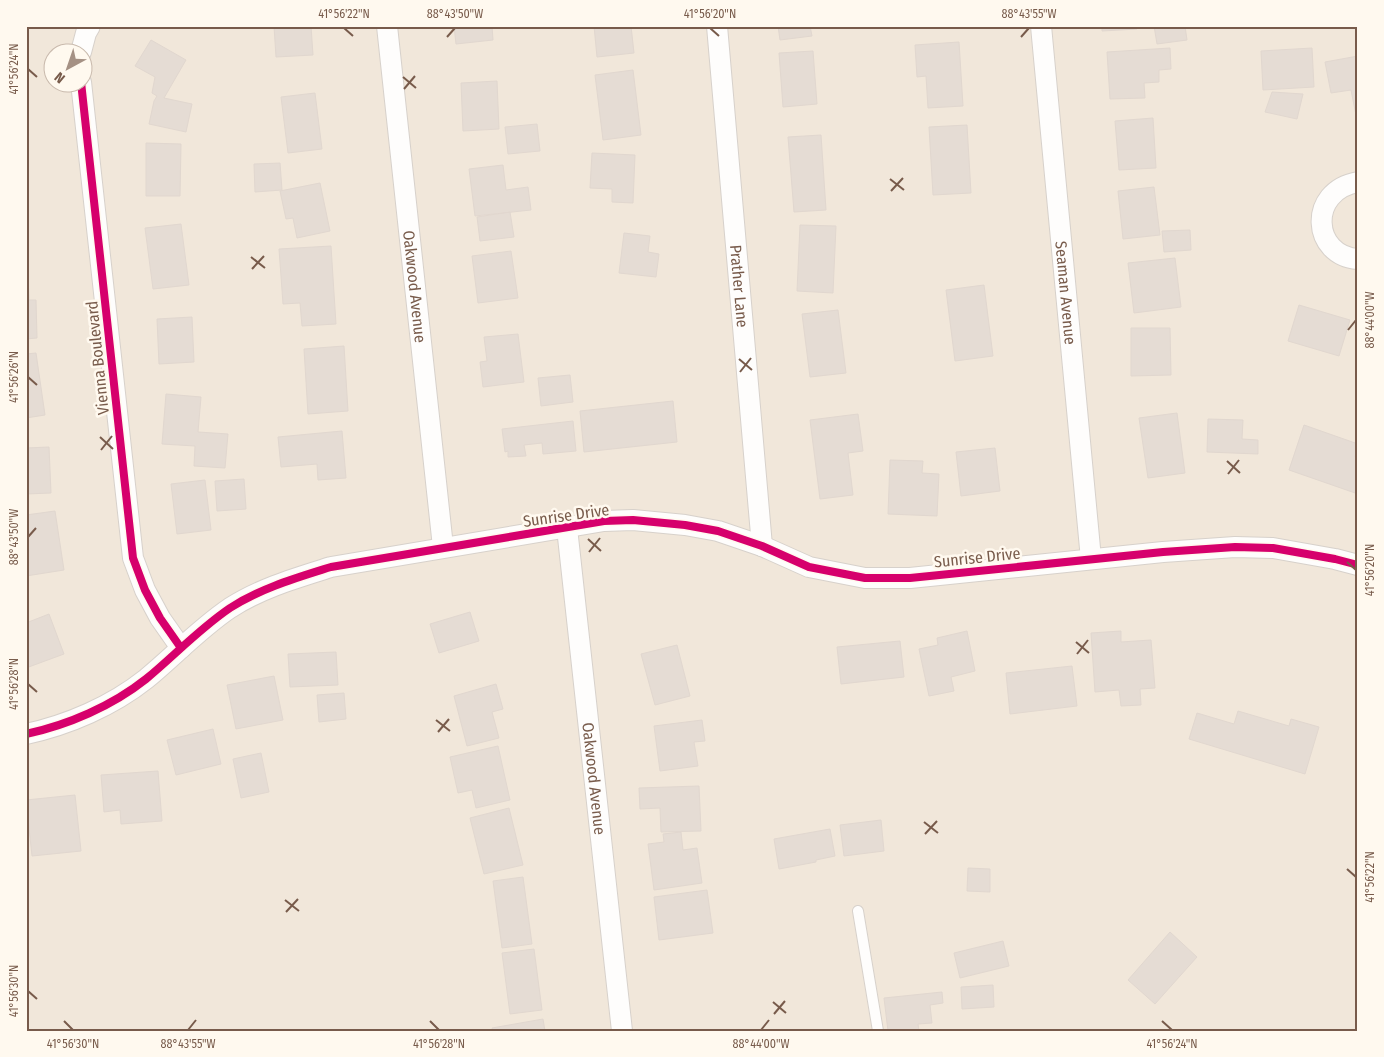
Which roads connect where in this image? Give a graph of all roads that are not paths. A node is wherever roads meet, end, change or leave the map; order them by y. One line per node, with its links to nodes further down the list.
1 (90, 26): 5 (street)
2 (388, 26): 11 (street, Oakwood Avenue)
3 (717, 26): 10 (street, Prather Lane)
4 (1042, 26): 12 (street, Seaman Avenue)
5 (84, 42)
6 (82, 92): 14 (street, Vienna Boulevard)
7 (1358, 182): 8 (street)
8 (1358, 260)
9 (567, 528): 10 (street, Sunrise Drive); 11 (street, Sunrise Drive); 17 (street, Oakwood Avenue)
10 (762, 546): 12 (street, Sunrise Drive)
11 (444, 547): 14 (street, Sunrise Drive)
12 (1091, 559): 13 (street, Sunrise Drive)
13 (1358, 565)
14 (181, 648): 15 (street, Sunrise Drive)
15 (26, 734)
16 (858, 911): 18 (lane)
17 (622, 1031)
18 (878, 1031)

